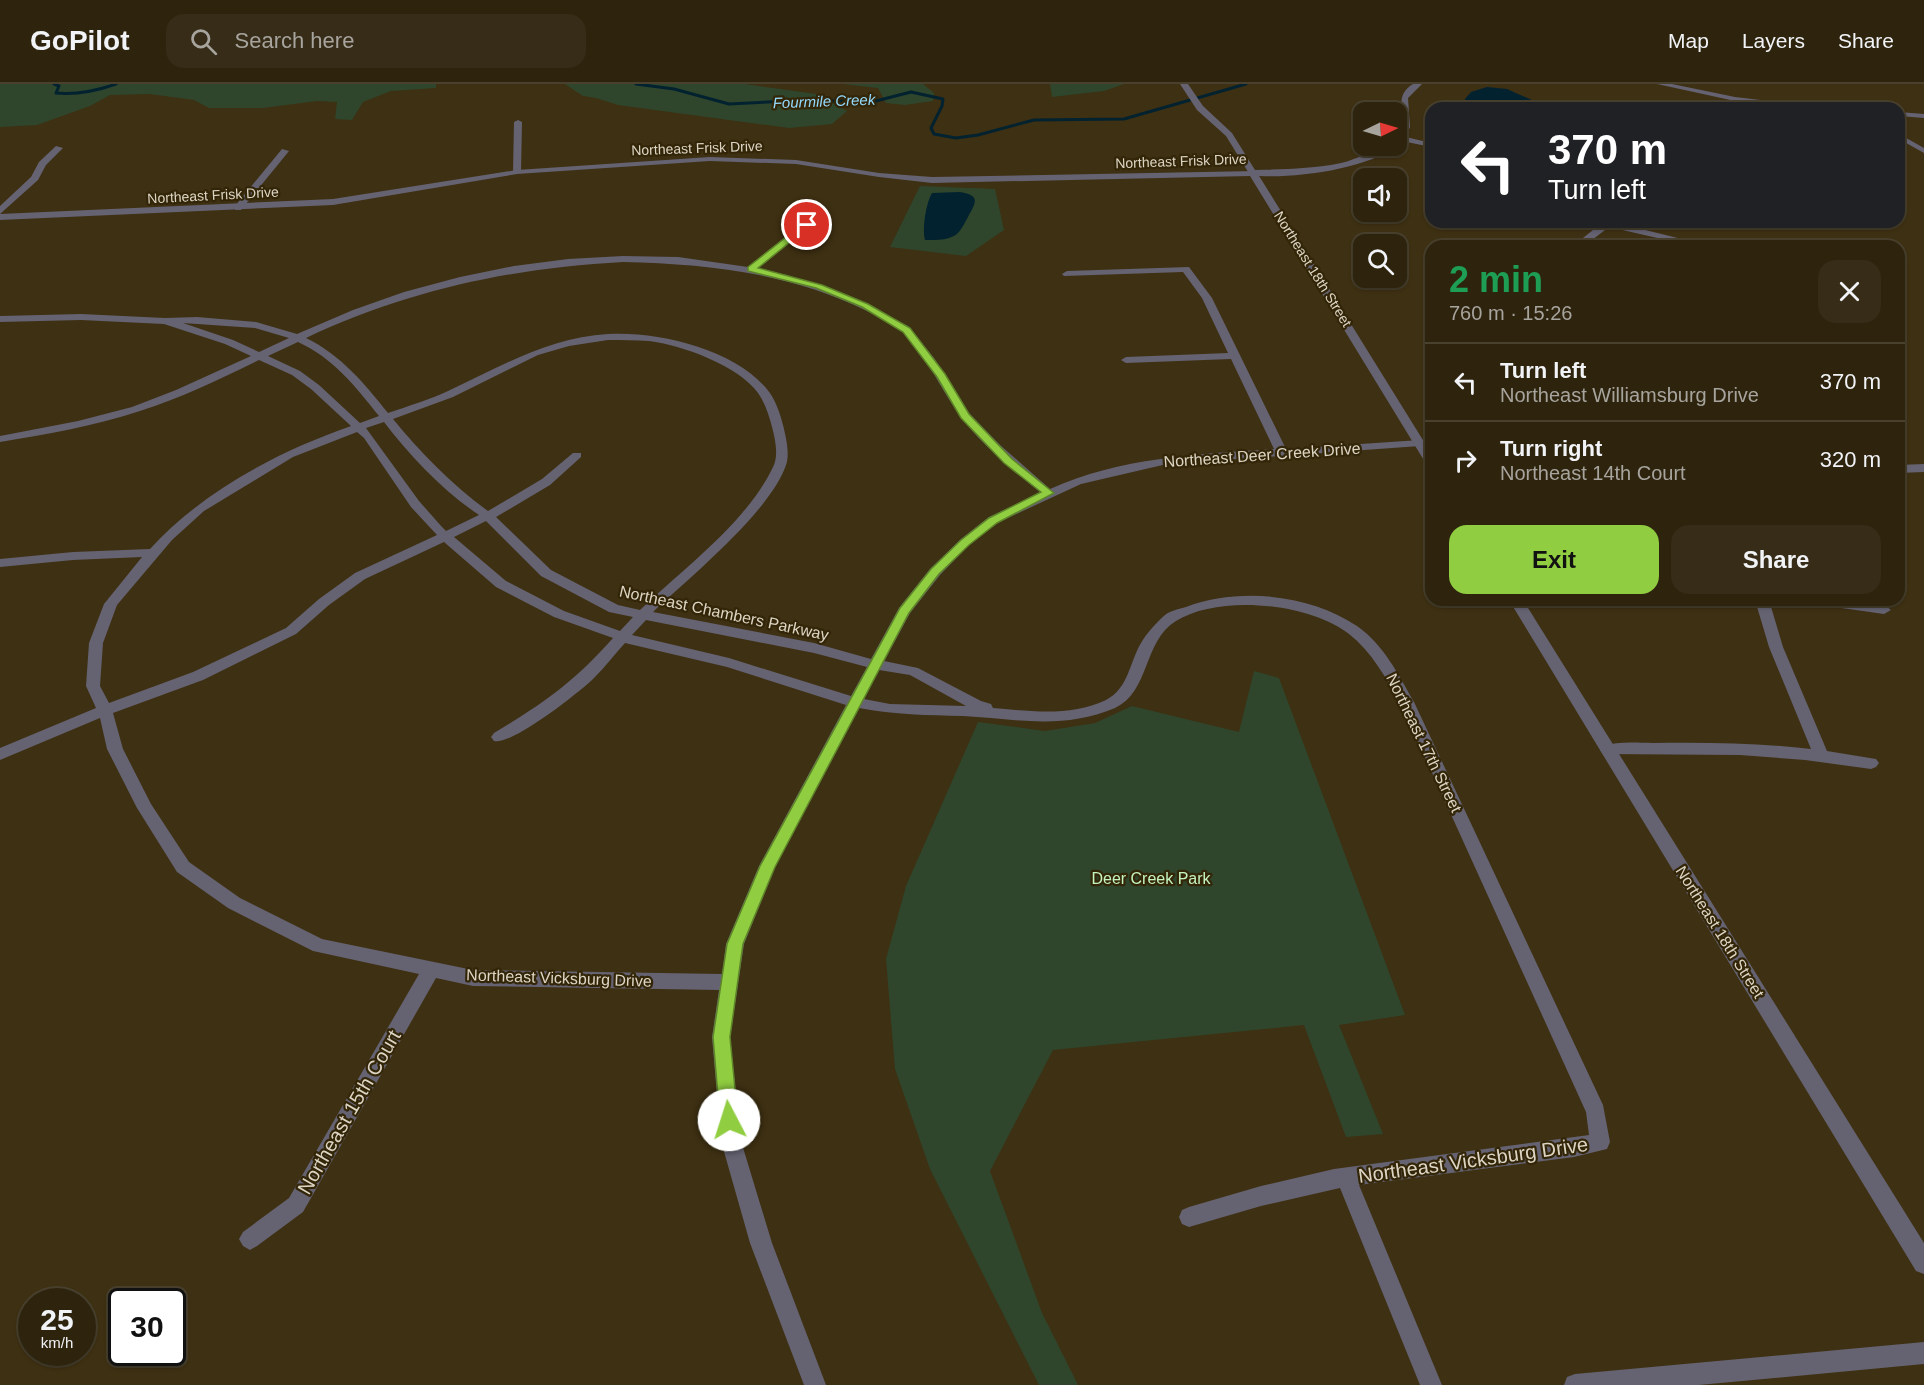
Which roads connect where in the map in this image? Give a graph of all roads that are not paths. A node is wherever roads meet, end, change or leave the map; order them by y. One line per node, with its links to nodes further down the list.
1 (1418, 84): 4 (street)
2 (1661, 84): 5 (street)
3 (1185, 85): 17 (street, Northeast 18th Street)
4 (1405, 102)
5 (1728, 102)
6 (1905, 114): 7 (street)
7 (1924, 116)
8 (518, 122): 16 (street)
9 (1905, 140): 14 (street)
10 (1407, 141): 11 (street)
11 (1425, 144)
12 (59, 148): 19 (street)
13 (285, 151): 18 (street)
14 (1924, 151)
15 (1369, 156): 17 (street, Northeast Frisk Drive)
16 (518, 172): 17 (street, Northeast Frisk Drive); 18 (street, Northeast Frisk Drive)
17 (1253, 173): 38 (street, Northeast 18th Street)
18 (238, 208): 20 (street, Northeast Frisk Drive)
19 (0, 211)
20 (4, 216): 22 (street)
21 (825, 219): 27 (street)
22 (0, 224)
23 (1602, 228): 25 (street)
24 (1630, 228): 26 (street)
25 (1586, 240)
26 (1680, 240)
27 (751, 269): 31 (street); 44 (street)
28 (1068, 273): 33 (street)
29 (0, 319): 30 (street, Northeast Chambers Parkway)
30 (165, 321): 31 (street, Northeast Chambers Parkway); 32 (street, Northeast Chambers Parkway)
31 (296, 337): 32 (street); 35 (street, Northeast Chambers Parkway)
32 (260, 356): 36 (street, Northeast Chambers Parkway); 37 (street)
33 (1234, 356): 34 (street); 39 (street)
34 (1126, 360)
35 (385, 419): 36 (street, Northeast Vicksburg Drive); 45 (street, Northeast Chambers Parkway); 53 (street, Northeast Vicksburg Drive)
36 (359, 428): 46 (street, Northeast Chambers Parkway); 47 (street, Northeast Vicksburg Drive)
37 (0, 439)
38 (1420, 443): 39 (street, Northeast Deer Creek Drive); 40 (street, Northeast 18th Street)
39 (1281, 451): 44 (street, Northeast Deer Creek Drive)
40 (1425, 452)
41 (577, 455): 45 (street)
42 (1924, 468): 43 (street)
43 (1905, 469)
44 (1048, 493): 55 (street, Northeast Deer Creek Drive)
45 (488, 516): 46 (street); 53 (street, Northeast Chambers Parkway)
46 (445, 536): 54 (street, Northeast Chambers Parkway); 57 (street)
47 (153, 554): 48 (street); 57 (street, Northeast Vicksburg Drive)
48 (0, 563)
49 (1520, 606): 60 (street, Northeast 18th Street)
50 (1764, 606): 62 (street)
51 (1856, 606): 52 (street)
52 (1884, 610)
53 (643, 614): 54 (street, Northeast Vicksburg Drive); 55 (street, Northeast Chambers Parkway)
54 (623, 637): 56 (street, Northeast Chambers Parkway); 59 (street, Northeast Vicksburg Drive)
55 (877, 665): 56 (street, Northeast Deer Creek Drive); 58 (street, Northeast 17th Street)
56 (855, 702): 58 (street, Northeast 17th Street); 65 (street, Northeast Deer Creek Drive)
57 (105, 710): 61 (street); 64 (street, Northeast Vicksburg Drive)
58 (1000, 713): 66 (street, Northeast 17th Street)
59 (499, 737)
60 (1608, 750): 62 (street); 70 (street, Northeast 18th Street)
61 (0, 754)
62 (1821, 755): 63 (street)
63 (1871, 764)
64 (431, 970): 65 (street, Northeast Vicksburg Drive); 69 (street, Northeast 15th Court)
65 (729, 982): 72 (street, Northeast Deer Creek Drive)
66 (1600, 1142): 67 (street, Northeast Vicksburg Drive)
67 (1346, 1177): 68 (street, Northeast Vicksburg Drive); 73 (street)
68 (1189, 1216)
69 (250, 1239)
70 (1924, 1263)
71 (1924, 1353): 74 (street)
72 (815, 1385)
73 (1431, 1385)
74 (1575, 1385)

